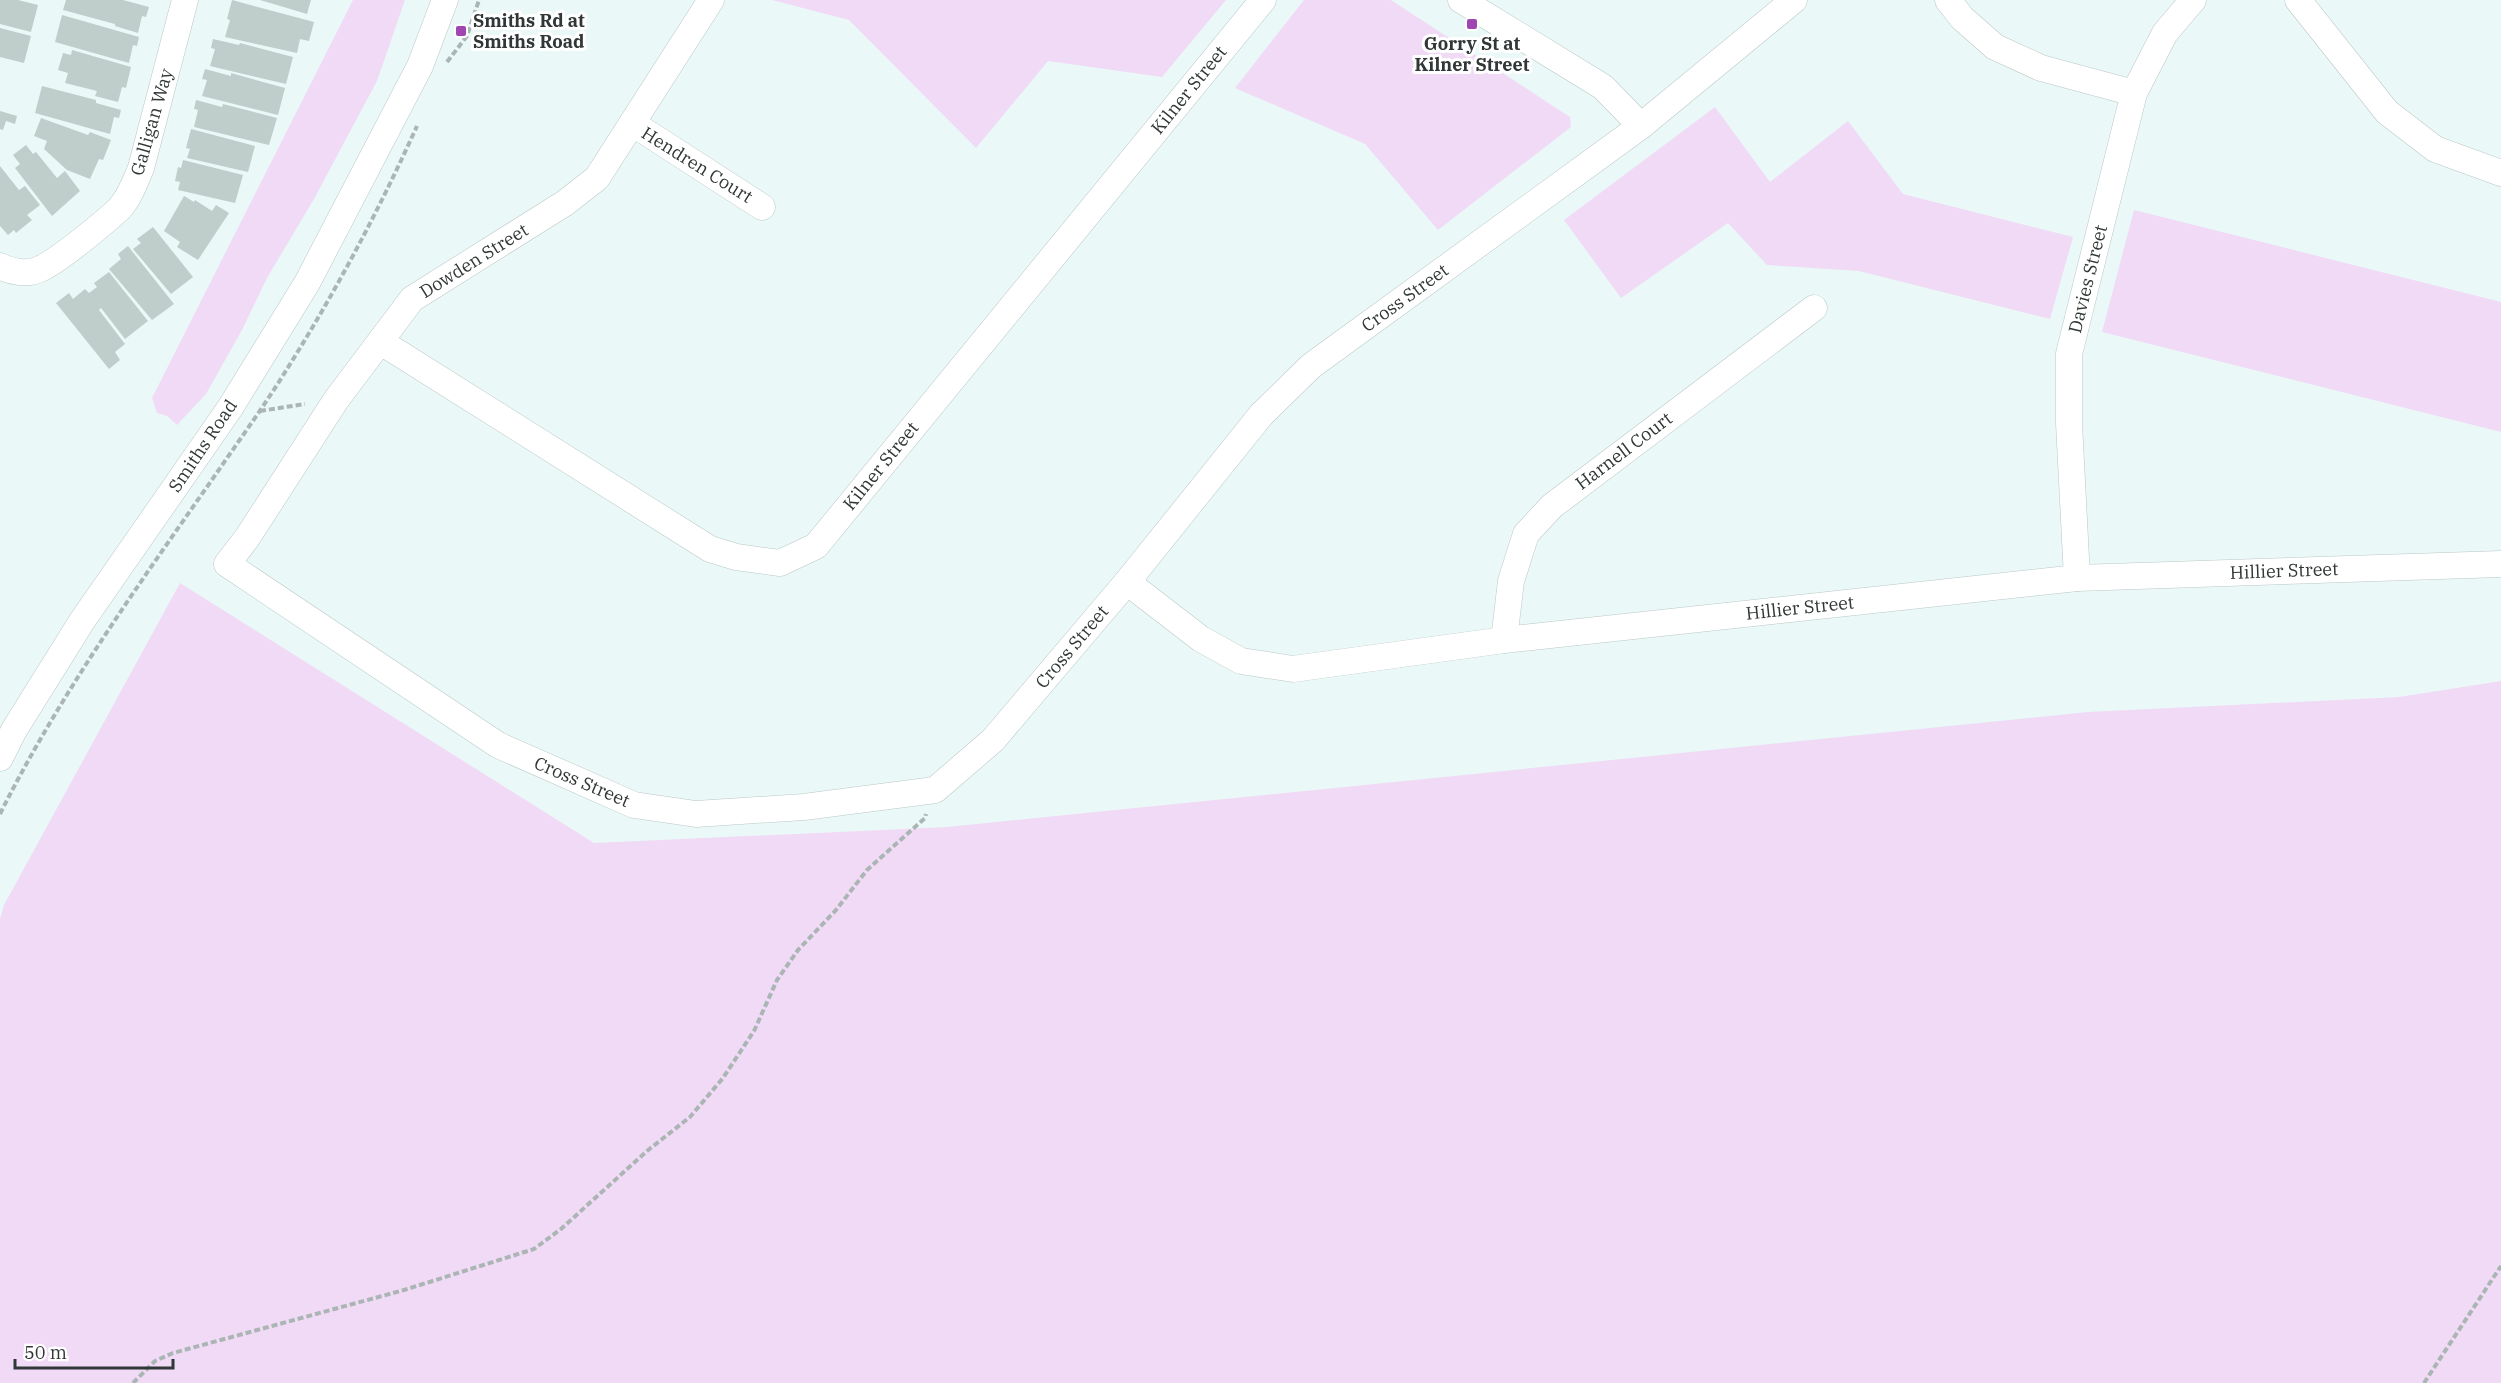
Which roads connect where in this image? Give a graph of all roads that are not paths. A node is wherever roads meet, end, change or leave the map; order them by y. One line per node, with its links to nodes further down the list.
1 (186, 0): 17 (street, Galligan Way)
2 (429, 0): 13 (street, Smiths Road)
3 (445, 0): 13 (street, Smiths Road)
4 (711, 0): 12 (street, Dowden Street)
5 (1263, 0): 19 (street, Kilner Street)
6 (1461, 0): 14 (street)
7 (1794, 0): 14 (street, Cross Street)
8 (1948, 0): 11 (street)
9 (2193, 0): 11 (street, Davies Street)
10 (2298, 0): 15 (street)
11 (2134, 93): 22 (street, Davies Street)
12 (632, 123): 16 (street, Hendren Court); 19 (street, Dowden Street)
13 (389, 124): 25 (street, Smiths Road)
14 (1641, 126): 23 (street, Cross Street)
15 (2501, 173)
16 (762, 207)
17 (0, 266)
18 (1814, 308): 24 (street, Harnell Court)
19 (381, 342): 20 (street, Dowden Street)
20 (227, 564): 23 (street, Cross Street)
21 (2501, 564): 22 (street, Hillier Street)
22 (2077, 578): 24 (street, Hillier Street)
23 (1127, 582): 24 (street, Hillier Street)
24 (1504, 640)
25 (0, 758)

